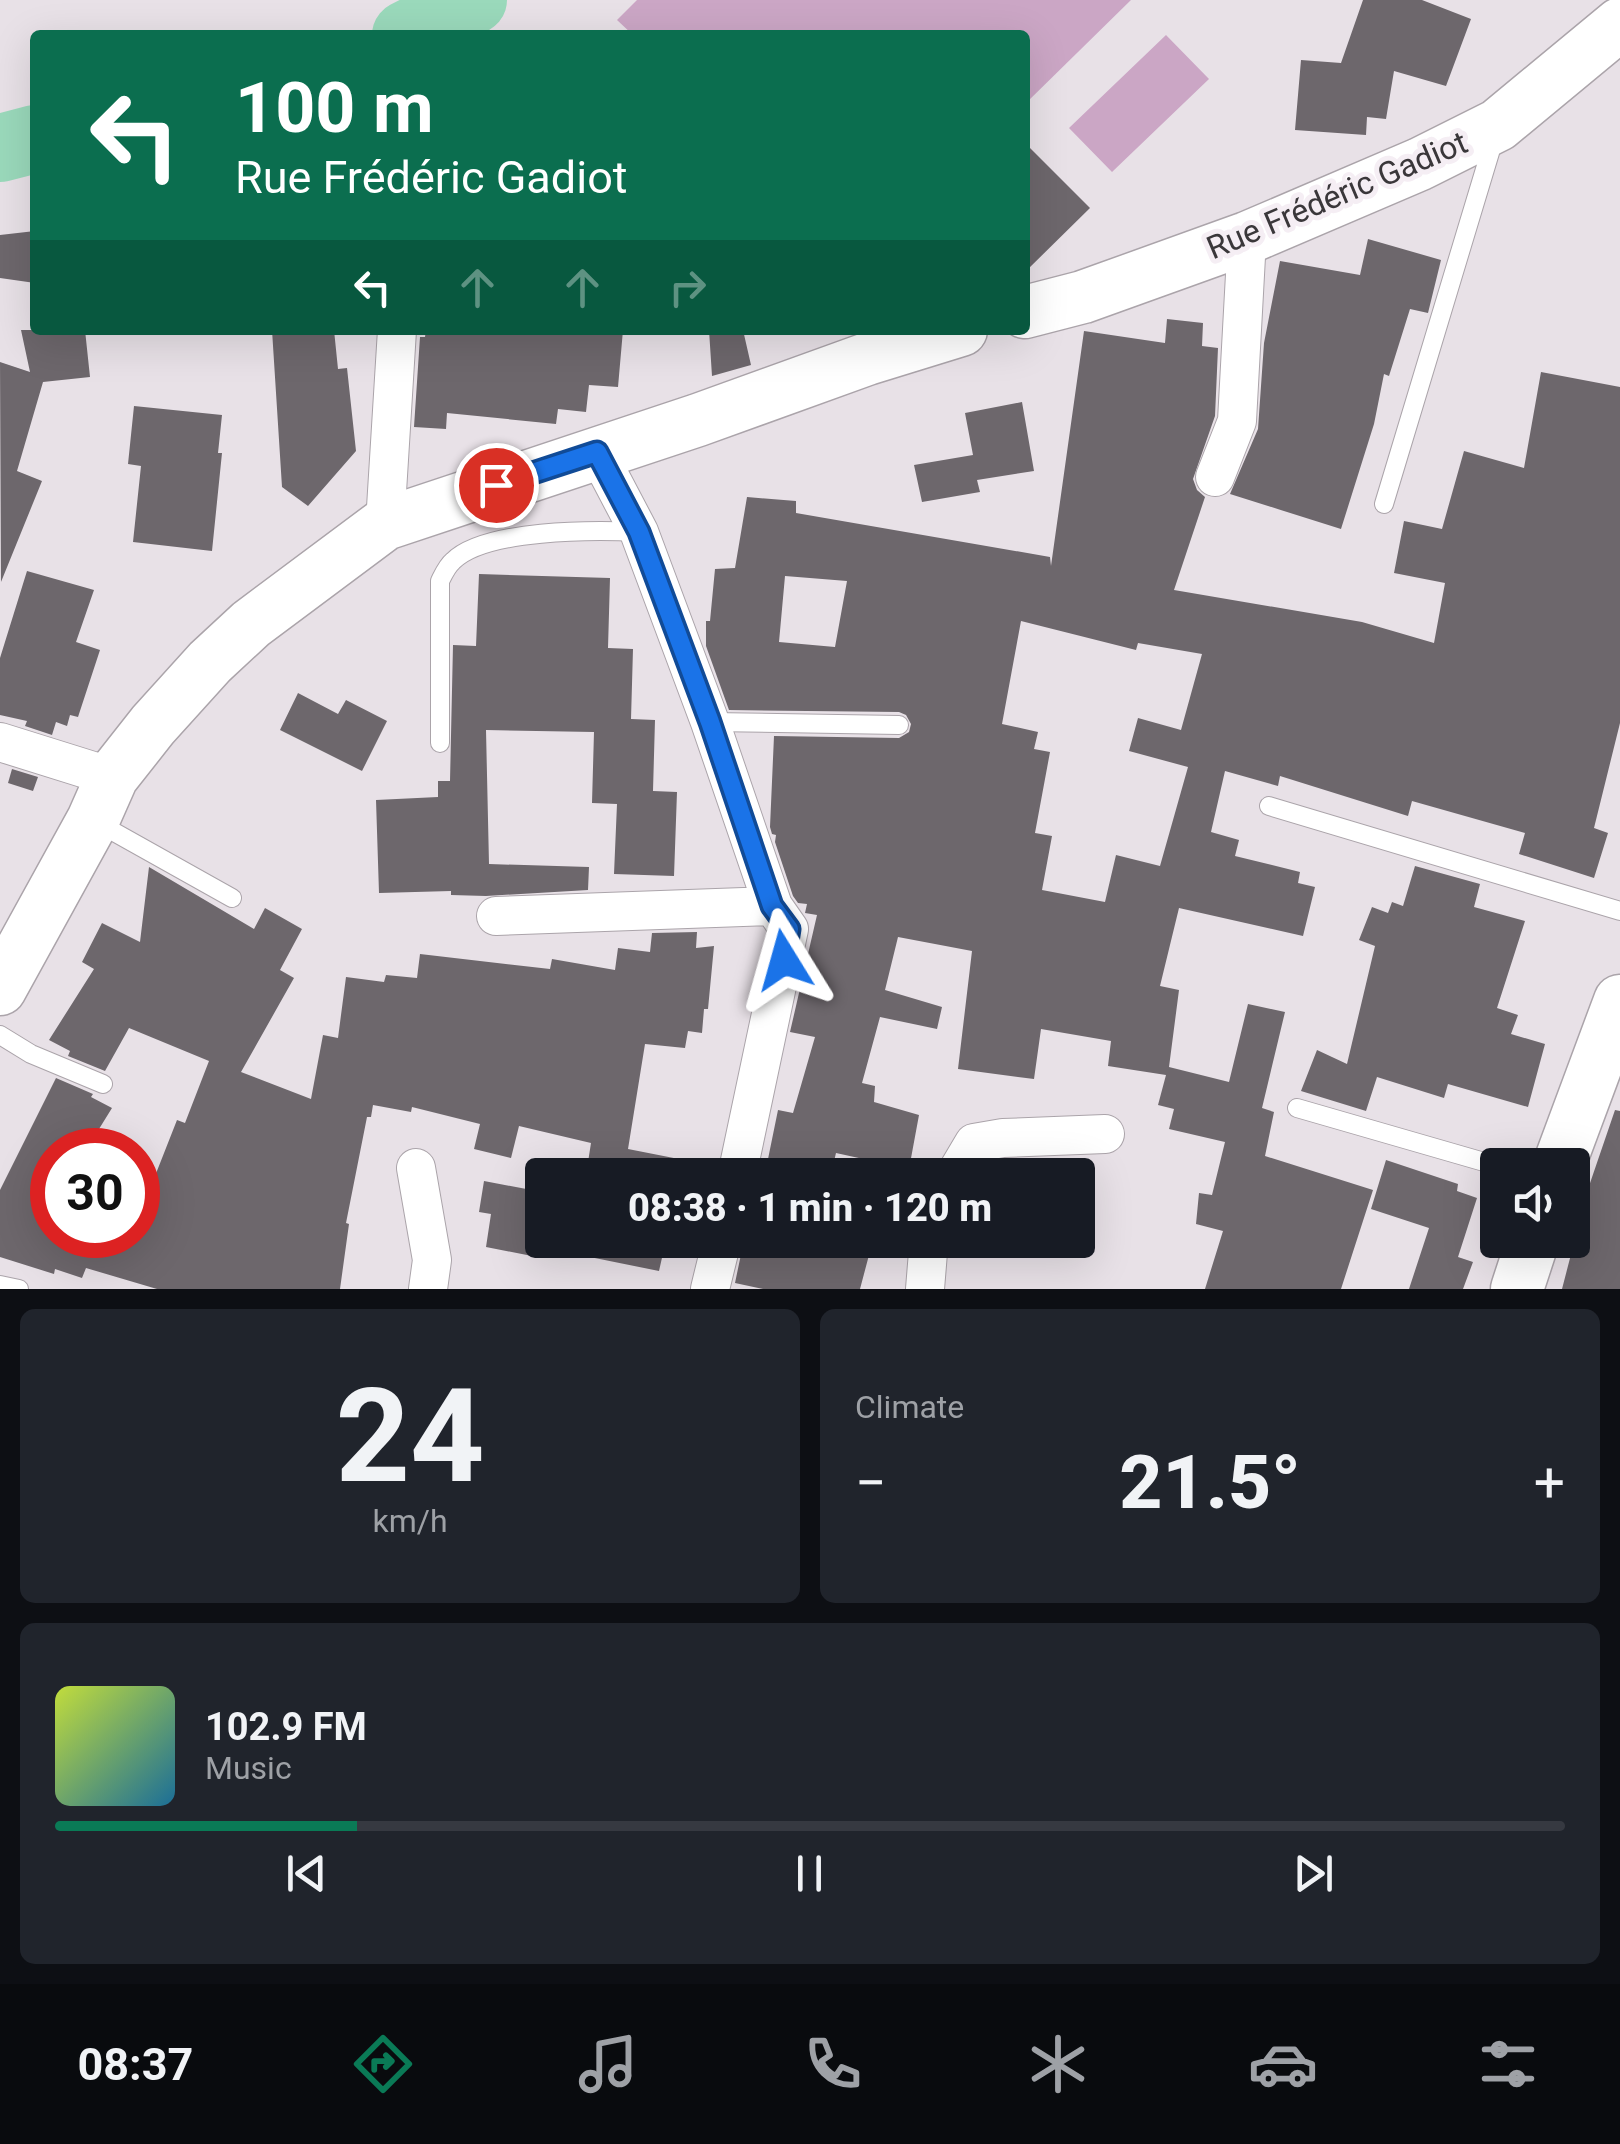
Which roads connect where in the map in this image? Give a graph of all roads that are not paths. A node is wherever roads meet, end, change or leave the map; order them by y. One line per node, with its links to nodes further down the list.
1 (1620, 24): 2 (main road, Rue Frédéric Gadiot)
2 (1498, 125): 3 (main road, Rue Frédéric Gadiot); 9 (lane)
3 (1247, 238): 4 (main road, Rue Frédéric Gadiot); 8 (street)
4 (1030, 311)
5 (398, 335): 10 (street)
6 (946, 335): 7 (main road)
7 (597, 452): 10 (main road); 11 (street)
8 (1215, 477)
9 (1384, 504)
10 (385, 524): 16 (main road)
11 (639, 532): 12 (street); 15 (lane)
12 (710, 722): 13 (lane); 19 (street)
13 (899, 725)
14 (0, 742): 16 (street)
15 (440, 743)
16 (102, 798): 18 (lane); 22 (main road)
17 (1269, 806): 20 (lane)
18 (232, 898)
19 (772, 906): 21 (street); 29 (street)
20 (1620, 911)
21 (496, 916)
22 (0, 989)
23 (1620, 1001): 28 (main road)
24 (0, 1035): 25 (lane)
25 (102, 1084)
26 (1296, 1108): 31 (lane)
27 (1105, 1134): 30 (street)
28 (1565, 1148)
29 (741, 1158)
30 (965, 1158)
31 (1480, 1161)
32 (416, 1168): 37 (street)
33 (718, 1258): 39 (street)
34 (928, 1258): 40 (street)
35 (1527, 1258): 41 (main road)
36 (0, 1285): 38 (lane)
37 (436, 1287)
38 (19, 1289)
39 (710, 1289)
40 (925, 1289)
41 (1517, 1289)

